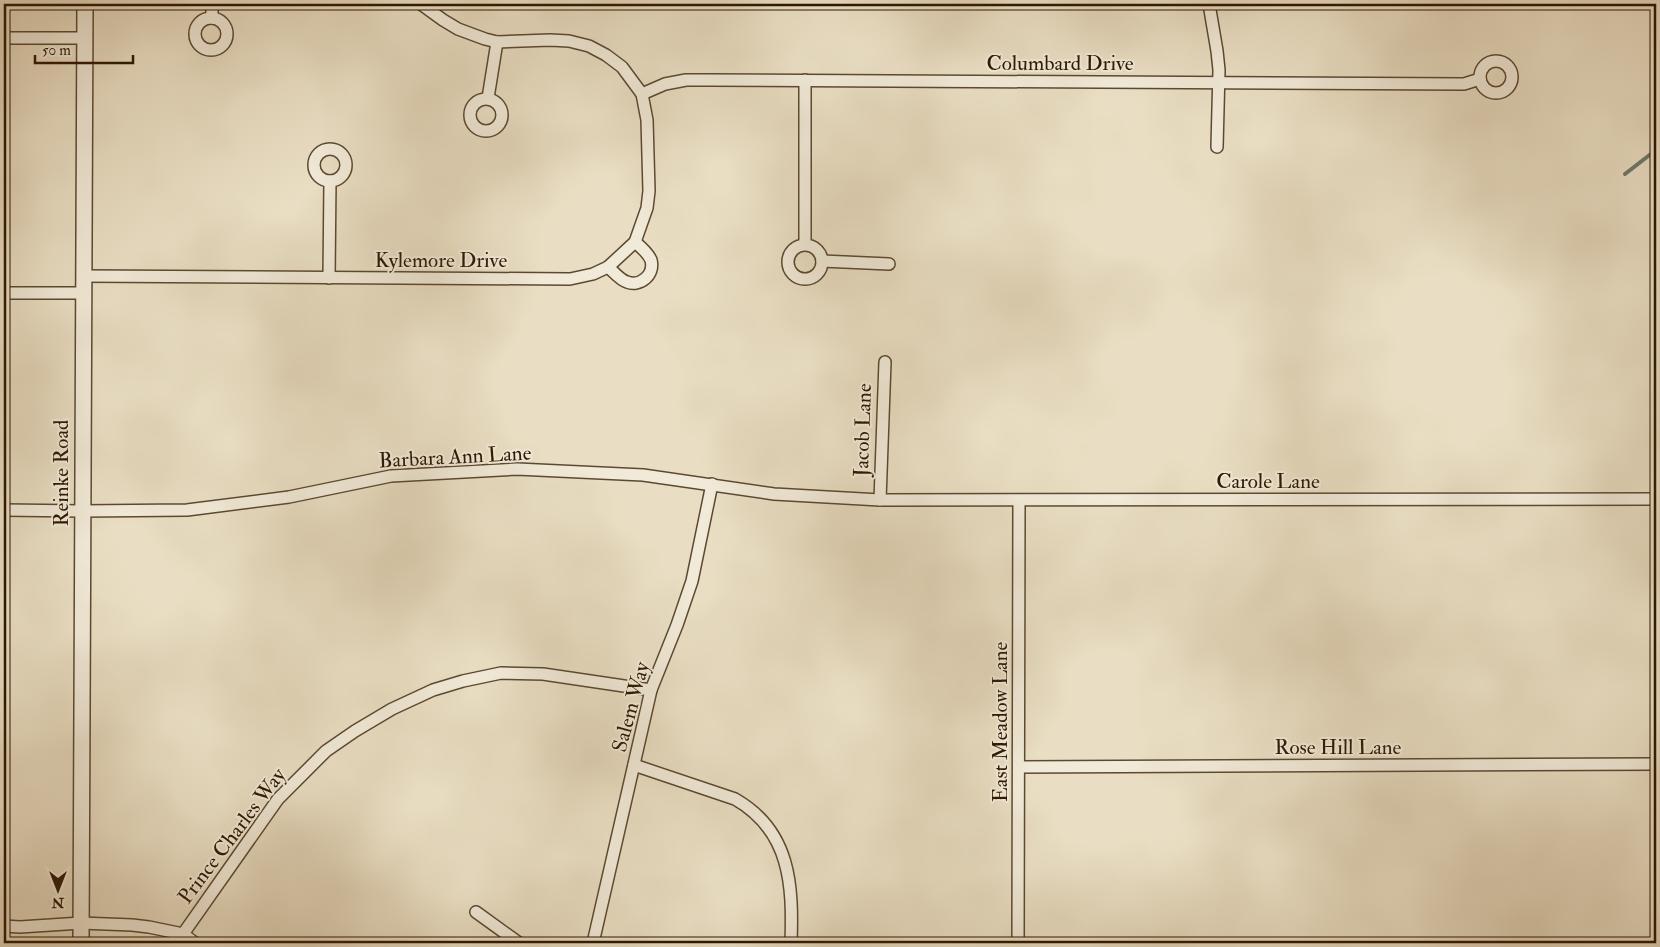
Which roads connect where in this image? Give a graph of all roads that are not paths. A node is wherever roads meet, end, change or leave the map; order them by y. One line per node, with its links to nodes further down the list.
1 (85, 4): 7 (street, Reinke Road)
2 (212, 4): 5 (street)
3 (421, 4): 8 (street)
4 (1208, 4): 11 (street)
5 (212, 18)
6 (4, 38): 7 (street)
7 (84, 38): 21 (street, Reinke Road)
8 (497, 42): 12 (street); 13 (street)
9 (1480, 79): 11 (street, Columbard Drive)
10 (805, 80): 11 (street, Columbard Drive); 12 (street, Columbard Drive); 17 (street)
11 (1218, 83): 14 (street)
12 (642, 94): 16 (street, Kylemore Drive)
13 (488, 98)
14 (1217, 147)
15 (330, 181): 22 (street)
16 (635, 242): 20 (street, Kylemore Drive); 20 (street)
17 (805, 244): 18 (street); 18 (street)
18 (822, 261): 19 (street)
19 (889, 264)
20 (608, 267): 22 (street, Kylemore Drive)
21 (83, 276): 22 (street, Kylemore Drive); 24 (street, Reinke Road)
22 (329, 278)
23 (4, 293): 24 (street)
24 (83, 294): 31 (street, Reinke Road)
25 (885, 362): 28 (street, Jacob Lane)
26 (712, 484): 28 (street, Barbara Ann Lane); 31 (street, Barbara Ann Lane); 32 (street, Salem Way)
27 (1656, 499): 29 (street, Carole Lane)
28 (880, 500): 29 (street, Carole Lane)
29 (1019, 501): 35 (street, East Meadow Lane)
30 (4, 510): 31 (street, Barbara Ann Lane)
31 (82, 511): 37 (street, Reinke Road)
32 (650, 690): 34 (street, Salem Way); 39 (street, Prince Charles Way)
33 (1656, 764): 35 (street, Rose Hill Lane)
34 (634, 765): 43 (street, Salem Way); 44 (street)
35 (1019, 767): 45 (street, East Meadow Lane)
36 (476, 912): 42 (street)
37 (81, 923): 38 (street); 39 (street); 40 (street, Reinke Road)
38 (4, 926)
39 (183, 934): 41 (street)
40 (81, 943)
41 (195, 943)
42 (519, 943)
43 (593, 943)
44 (791, 943)
45 (1018, 943)

